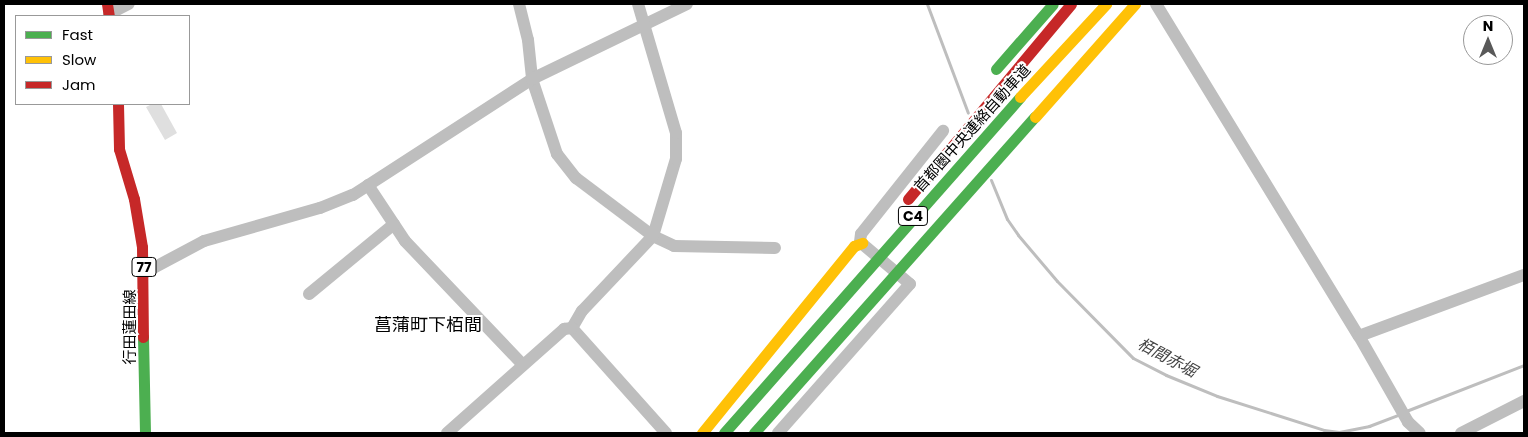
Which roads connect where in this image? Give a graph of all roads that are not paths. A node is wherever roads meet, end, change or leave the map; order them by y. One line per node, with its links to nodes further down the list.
1 (129, 4): 11 (street)
2 (519, 4): 14 (street)
3 (638, 4): 12 (street)
4 (687, 4): 12 (street)
5 (1053, 4): 13 (main road)
6 (1070, 4): 19 (main road)
7 (1106, 4): 30 (main road, 首都圏中央連絡自動車道 / C4)
8 (1135, 4): 17 (main road, C4)
9 (1148, 4): 17 (main road)
10 (1156, 4): 29 (street)
11 (108, 11)
12 (642, 24): 14 (street); 21 (street)
13 (996, 70)
14 (532, 78): 18 (street); 21 (street)
15 (118, 105): 25 (main road, 行田蓮田線 / 77)
16 (943, 131): 23 (street)
17 (1005, 148): 38 (main road, C4)
18 (368, 185): 20 (street); 25 (street)
19 (900, 209)
20 (394, 224): 27 (street); 31 (street)
21 (653, 236): 24 (street); 28 (street)
22 (877, 240): 30 (main road)
23 (862, 243): 36 (main road); 39 (street)
24 (776, 248)
25 (144, 273): 33 (main road, 行田蓮田線 / 77)
26 (1524, 275): 29 (street)
27 (309, 294)
28 (572, 328): 31 (street); 35 (street)
29 (1360, 336): 40 (street)
30 (807, 337): 37 (main road, 首都圏中央連絡自動車道 / C4)
31 (522, 364): 34 (street)
32 (1524, 401): 41 (street)
33 (145, 433)
34 (447, 433)
35 (666, 433)
36 (702, 433)
37 (724, 433)
38 (754, 433)
39 (778, 433)
40 (1420, 433)
41 (1461, 433)

